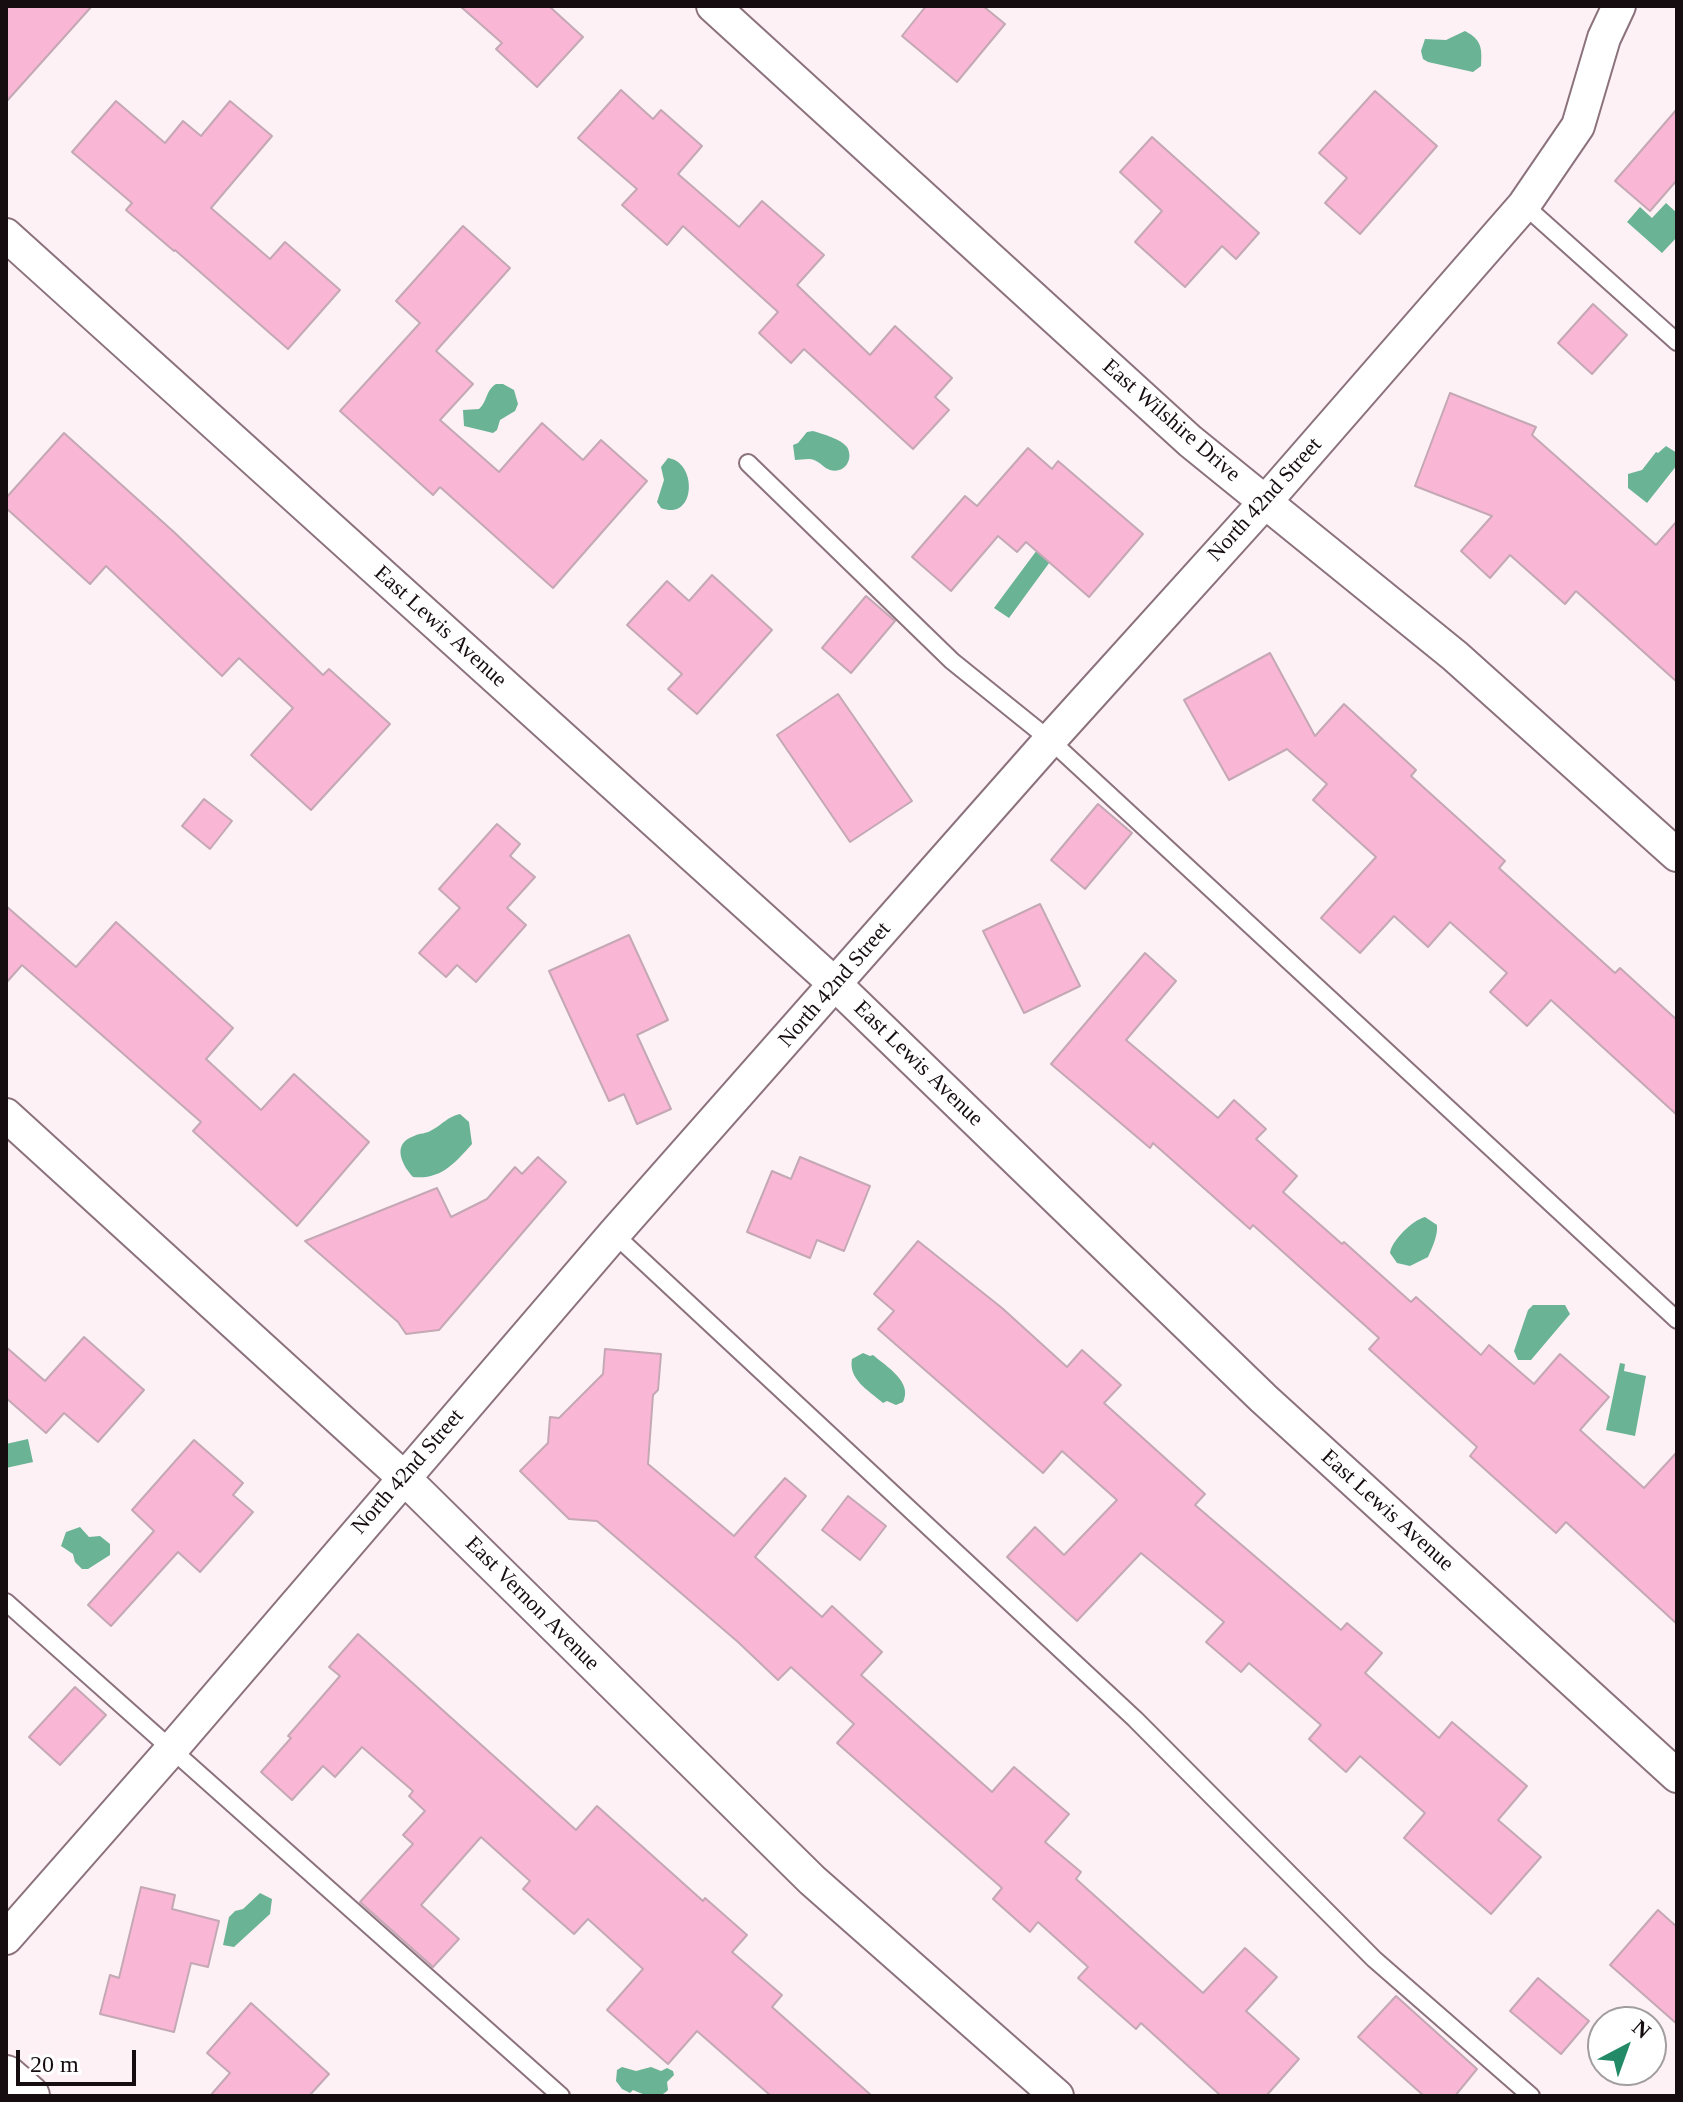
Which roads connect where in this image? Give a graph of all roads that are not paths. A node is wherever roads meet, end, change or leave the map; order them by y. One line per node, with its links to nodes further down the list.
1 (713, 6): 7 (street, East Wilshire Drive)
2 (1619, 6): 3 (street, North 42nd Street)
3 (1524, 205): 5 (lane); 7 (street, North 42nd Street)
4 (6, 235): 10 (street, East Lewis Avenue)
5 (1677, 342)
6 (748, 463): 8 (lane)
7 (1266, 501): 8 (street, North 42nd Street); 9 (street, East Wilshire Drive)
8 (1050, 740): 10 (street, North 42nd Street); 13 (lane)
9 (1677, 855)
10 (836, 985): 12 (street, North 42nd Street); 17 (street, East Lewis Avenue)
11 (6, 1115): 14 (street, East Vernon Avenue)
12 (614, 1234): 14 (street, North 42nd Street); 23 (lane)
13 (1677, 1320)
14 (403, 1477): 16 (street, North 42nd Street); 22 (street, East Vernon Avenue)
15 (6, 1602): 16 (lane)
16 (171, 1750): 18 (street, North 42nd Street); 21 (lane)
17 (1677, 1776)
18 (6, 1938)
19 (6, 2076): 20 (street)
20 (29, 2096)
21 (561, 2096)
22 (1057, 2096)
23 (1531, 2096)

